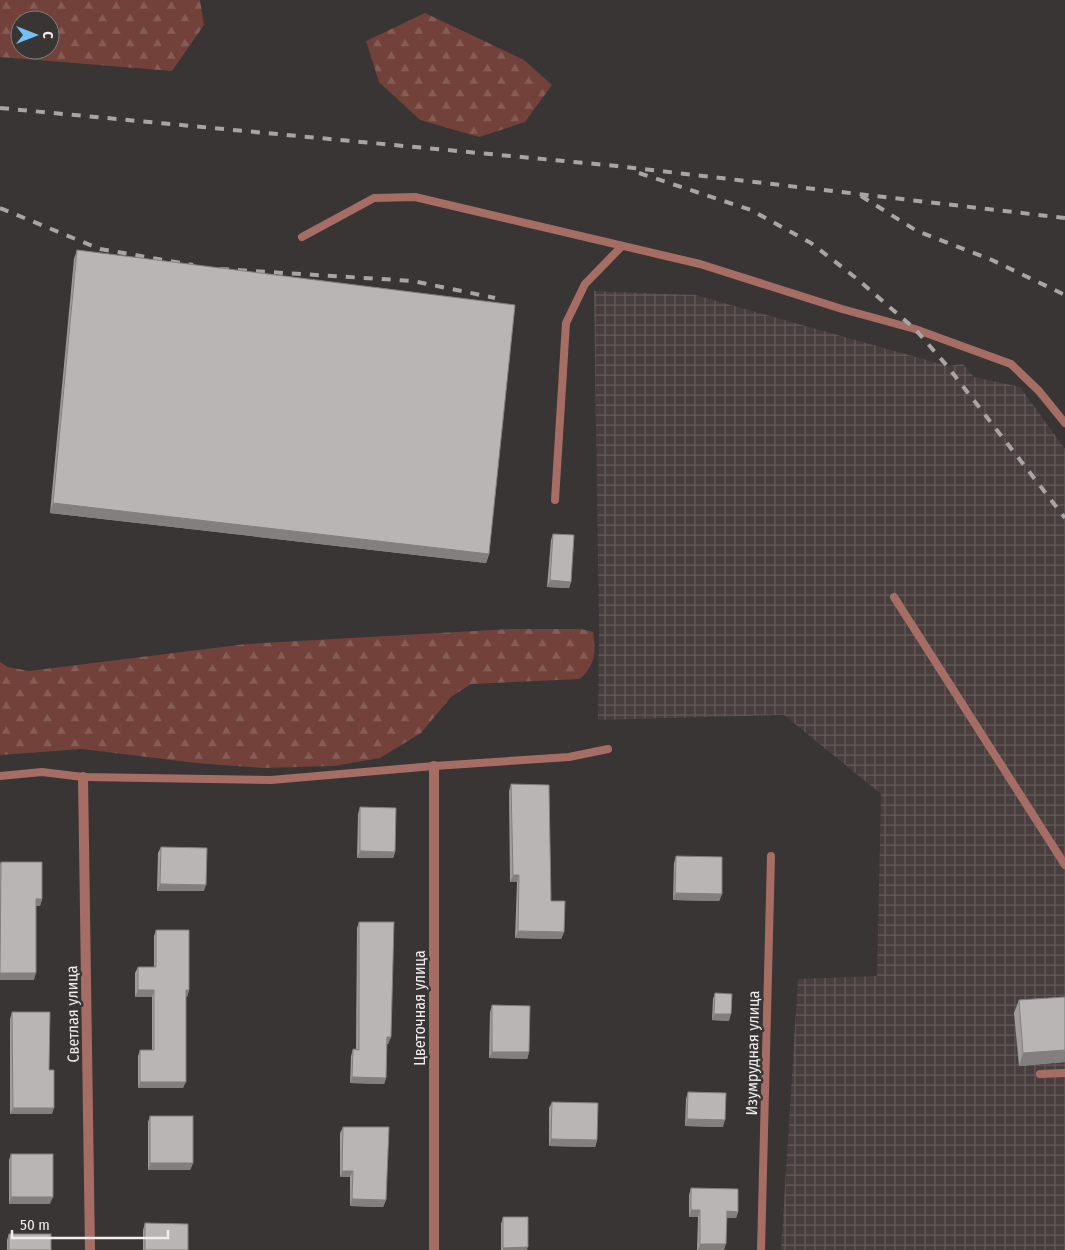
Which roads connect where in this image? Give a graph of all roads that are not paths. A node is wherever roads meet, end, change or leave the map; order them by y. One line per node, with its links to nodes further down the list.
1 (302, 238): 2 (lane)
2 (622, 246): 3 (lane); 4 (lane)
3 (1065, 423)
4 (555, 500)
5 (894, 597): 11 (lane)
6 (608, 749): 7 (lane)
7 (434, 766): 9 (lane); 15 (street, Цветочная улица)
8 (0, 776): 9 (lane)
9 (83, 777): 14 (street, Светлая улица)
10 (771, 856): 16 (lane, Изумрудная улица)
11 (1065, 865)
12 (1065, 1073): 13 (lane)
13 (1040, 1074)
14 (90, 1250)
15 (434, 1250)
16 (762, 1250)

